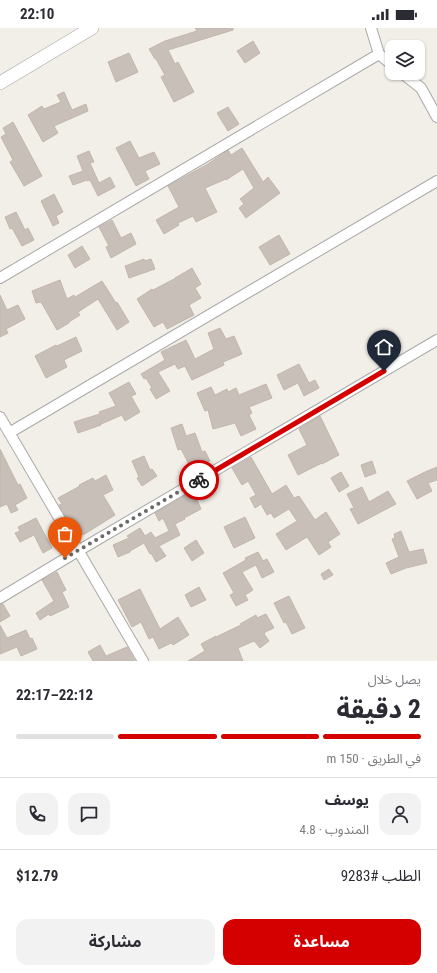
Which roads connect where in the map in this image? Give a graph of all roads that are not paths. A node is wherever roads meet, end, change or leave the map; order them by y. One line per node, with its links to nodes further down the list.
1 (92, 28): 6 (street)
2 (371, 28): 3 (street)
3 (379, 54): 4 (street); 9 (street)
4 (385, 59)
5 (411, 80): 7 (street)
6 (0, 83)
7 (437, 117)
8 (437, 181): 12 (street)
9 (0, 278)
10 (437, 340): 13 (street)
11 (0, 417): 12 (street)
12 (9, 433): 13 (street)
13 (78, 551): 14 (street); 15 (street)
14 (0, 598)
15 (143, 661)

